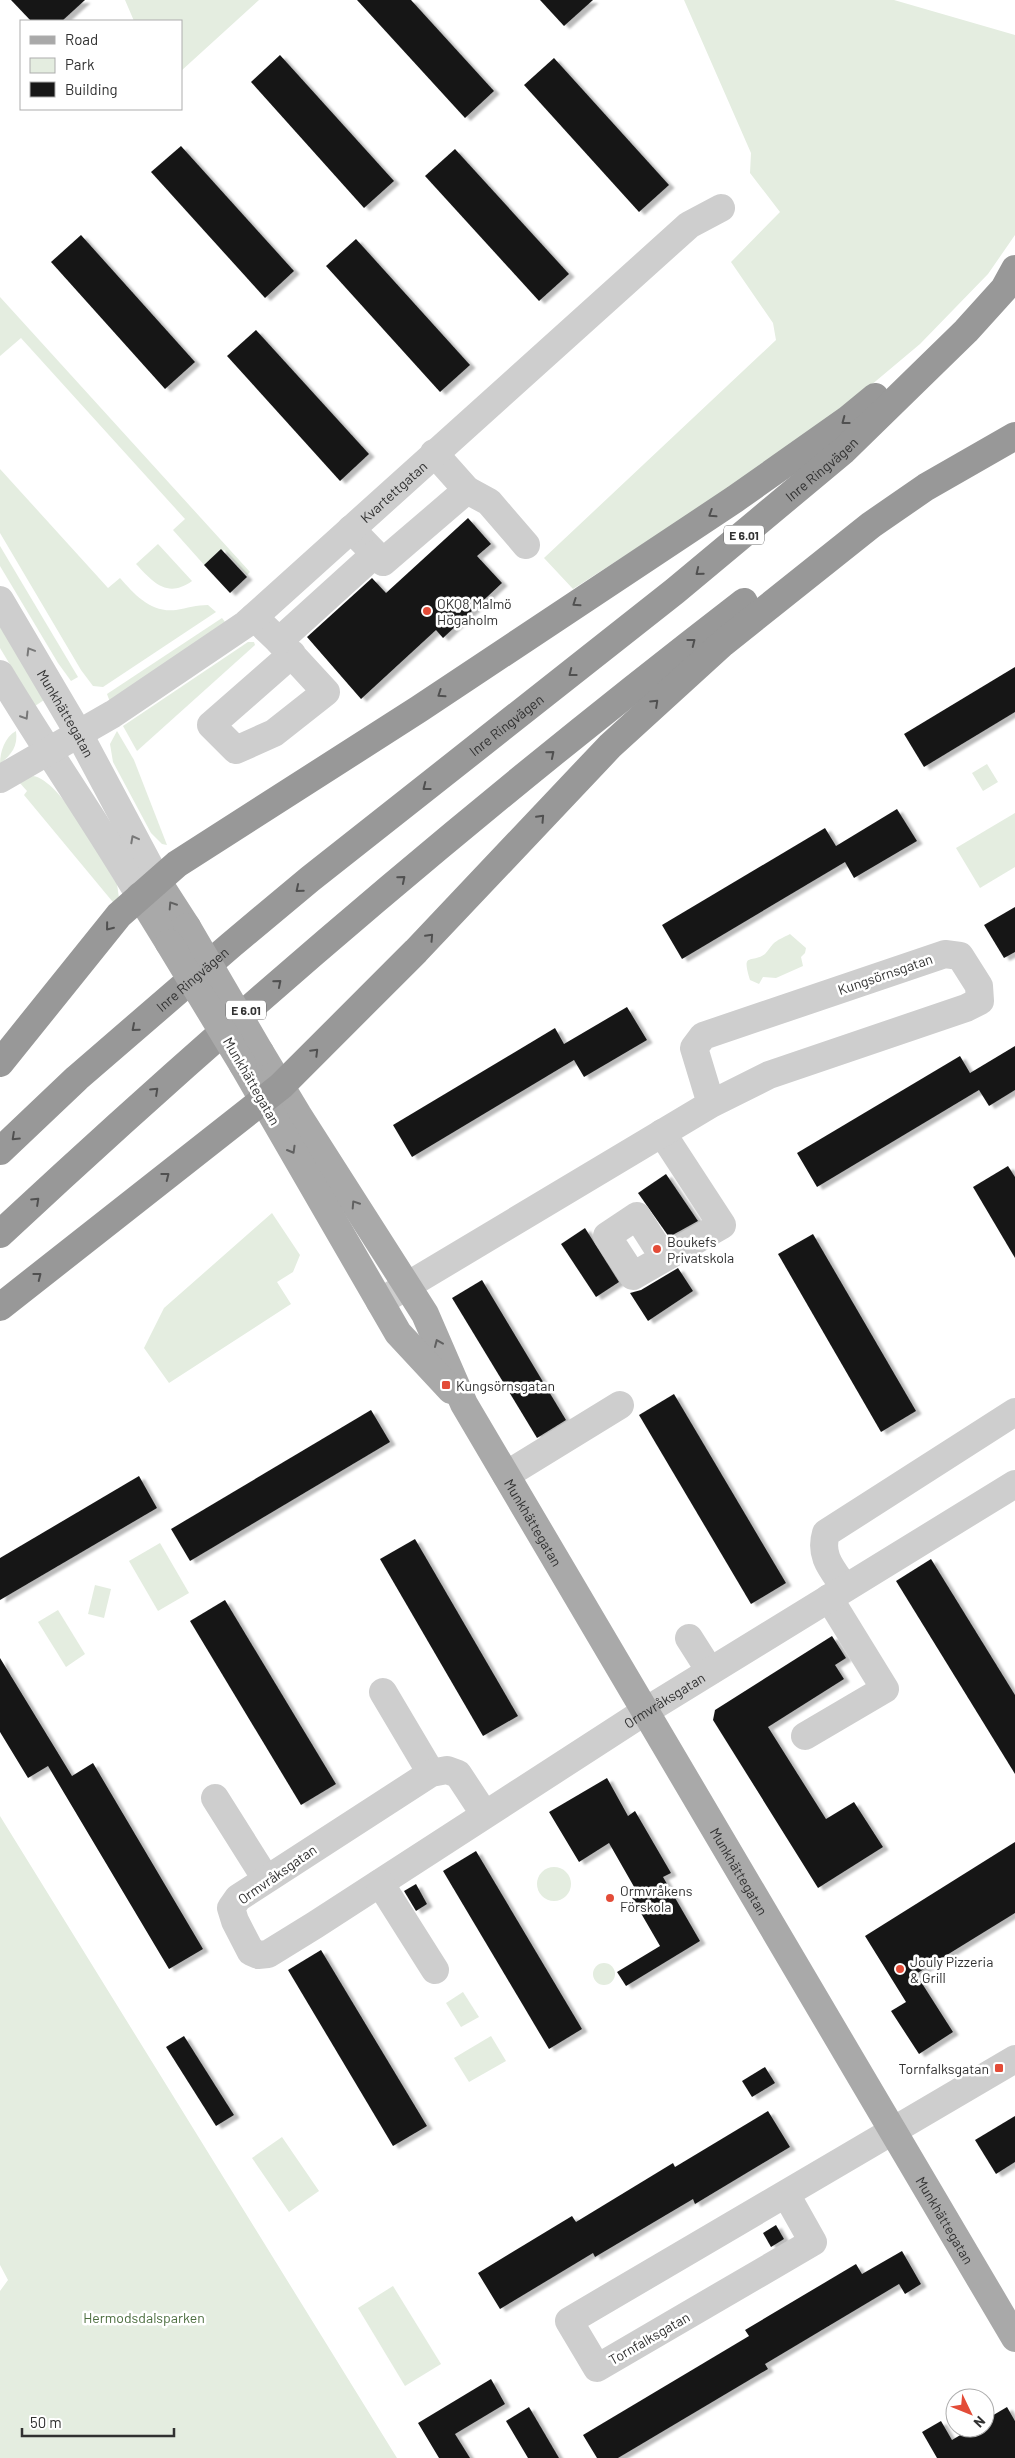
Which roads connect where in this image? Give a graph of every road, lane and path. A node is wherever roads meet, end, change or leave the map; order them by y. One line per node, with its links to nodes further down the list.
1 (721, 208): 4 (street, Kvartettgatan)
2 (1011, 277): 15 (highway, one-way to 15); 20 (highway, Inre Ringvägen / E 6.01, one-way to 20)
3 (1015, 436): 17 (highway, one-way to 3); 21 (highway, E 6.01, one-way to 3)
4 (434, 453): 5 (street); 6 (street, Kvartettgatan)
5 (467, 490): 7 (street); 8 (street)
6 (351, 529): 8 (street); 10 (street, Kvartettgatan)
7 (526, 545)
8 (375, 554): 10 (street)
9 (0, 600): 12 (street, Munkhättegatan, one-way to 9)
10 (254, 617): 12 (street, Kvartettgatan)
11 (0, 674): 13 (street, one-way to 13)
12 (79, 734): 13 (street, Kvartettgatan); 15 (street, Munkhättegatan, one-way to 12)
13 (48, 752): 14 (street, Kvartettgatan); 15 (street)
14 (0, 779)
15 (149, 889): 16 (highway, one-way to 16); 17 (main road, Munkhättegatan, bridge)
16 (0, 1063)
17 (272, 1093): 23 (main road, Munkhättegatan, one-way to 17); 24 (main road, Munkhättegatan, one-way to 24); 25 (highway, one-way to 17)
18 (711, 1104): 18 (street, Kungsörnsgatan); 19 (street, Kungsörnsgatan)
19 (662, 1133): 22 (street); 23 (street, Kungsörnsgatan)
20 (0, 1151)
21 (0, 1234)
22 (664, 1258)
23 (407, 1286): 24 (street, Kungsörnsgatan); 26 (main road, Munkhättegatan, one-way to 23)
24 (380, 1302): 26 (main road, Munkhättegatan)
25 (0, 1306)
26 (464, 1404): 29 (main road, Munkhättegatan)
27 (620, 1405): 29 (street)
28 (1015, 1412): 31 (street)
29 (506, 1475): 35 (main road, Munkhättegatan)
30 (1015, 1484): 31 (street, Ormvråksgatan)
31 (837, 1593): 33 (street, Ormvråksgatan); 36 (street)
32 (689, 1638): 33 (street)
33 (710, 1671): 35 (street, Ormvråksgatan)
34 (384, 1692): 37 (street)
35 (644, 1712): 39 (street, Ormvråksgatan); 44 (main road, Munkhättegatan)
36 (805, 1736)
37 (431, 1772): 39 (street); 40 (street, Ormvråksgatan)
38 (215, 1798): 40 (street)
39 (485, 1815): 41 (street, Ormvråksgatan)
40 (266, 1879): 41 (street, Ormvråksgatan)
41 (380, 1883): 42 (street)
42 (435, 1970)
43 (1015, 2059): 44 (street, Tornfalksgatan)
44 (893, 2132): 45 (street, Tornfalksgatan); 46 (main road, Munkhättegatan)
45 (786, 2194): 45 (street, Tornfalksgatan)
46 (1015, 2338)

